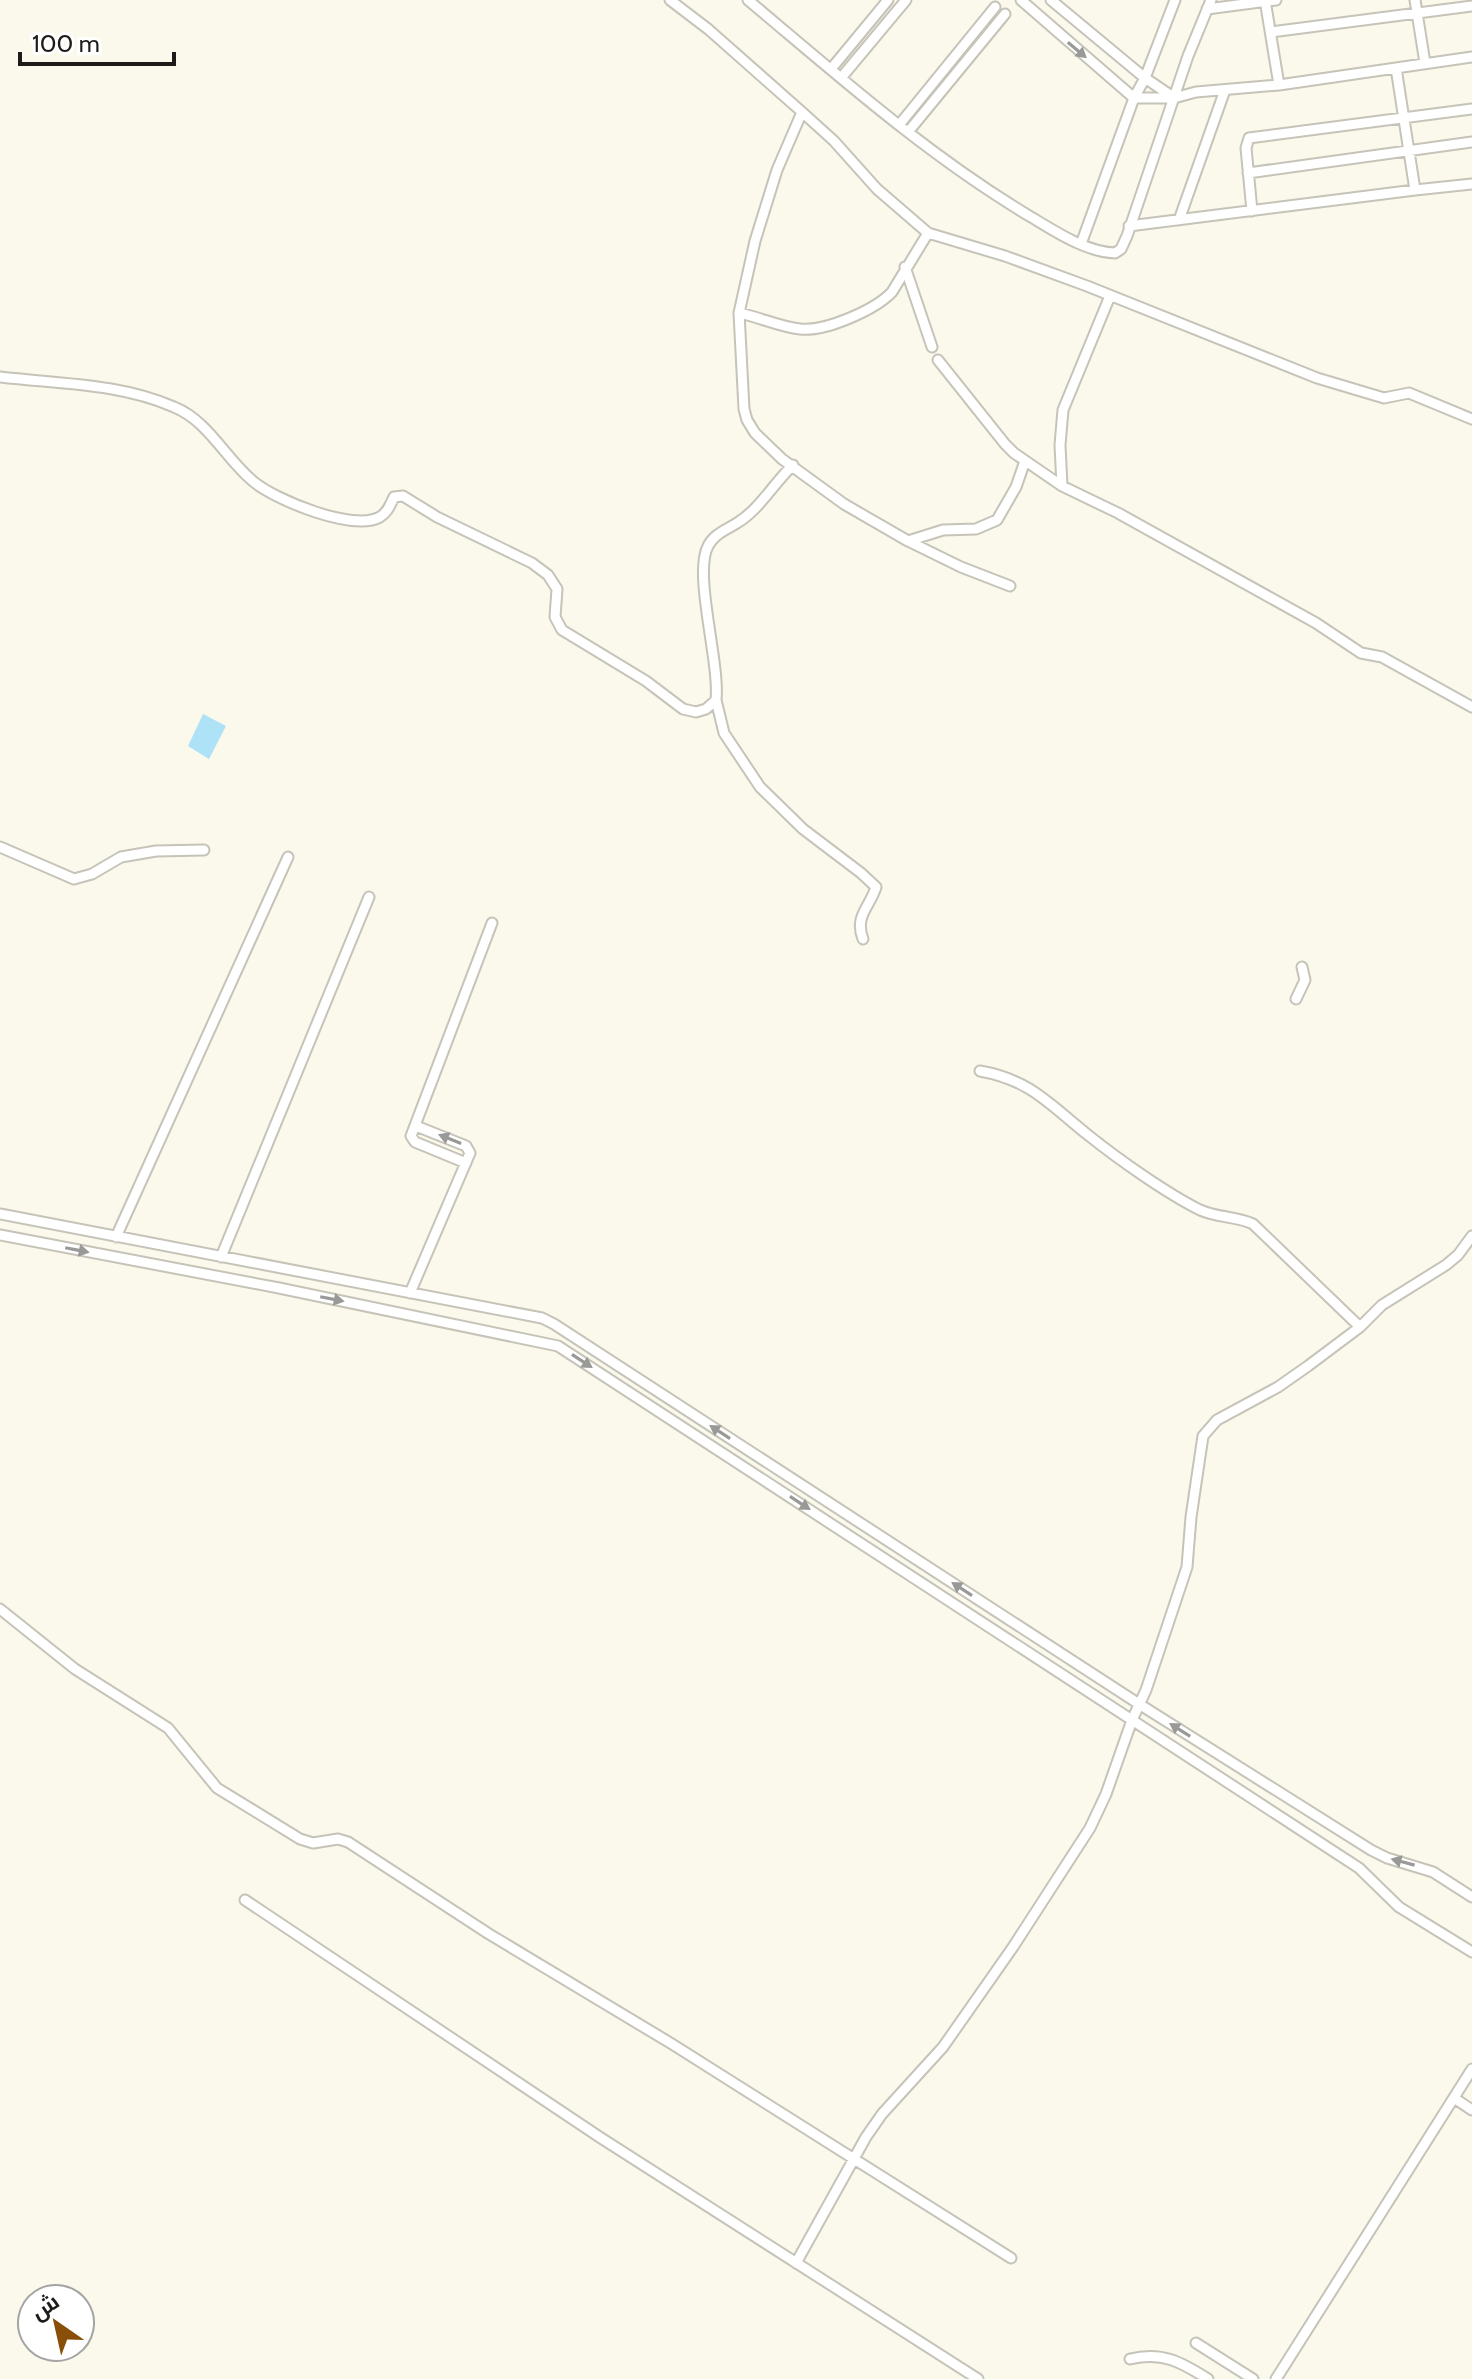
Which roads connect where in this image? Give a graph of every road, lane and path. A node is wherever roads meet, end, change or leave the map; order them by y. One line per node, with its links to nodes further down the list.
1 (670, 0): 30 (street)
2 (888, 0): 22 (street)
3 (1021, 0): 27 (street, one-way to 27)
4 (1051, 0): 24 (street)
5 (1175, 0): 24 (street)
6 (1276, 0): 9 (street)
7 (1415, 0): 15 (street)
8 (750, 1): 22 (street)
9 (1265, 1): 11 (street); 16 (street)
10 (901, 2): 23 (street)
11 (1209, 5): 28 (street)
12 (1472, 6): 15 (street)
13 (995, 7): 18 (street)
14 (1005, 14): 20 (street)
15 (1417, 14): 16 (street); 19 (street)
16 (1271, 32): 25 (street)
17 (1472, 57): 19 (street)
18 (953, 59): 20 (street); 32 (street)
19 (1425, 63): 21 (street)
20 (963, 67): 33 (street)
21 (1396, 68): 25 (street); 31 (street)
22 (831, 69): 23 (street)
23 (841, 78): 32 (street)
24 (1145, 78): 27 (street); 28 (street)
25 (1279, 85): 26 (street)
26 (1225, 90): 28 (street); 40 (street)
27 (1134, 98): 28 (street); 43 (street)
28 (1174, 98): 41 (street)
29 (1472, 109): 31 (street)
30 (802, 112): 42 (street); 46 (street)
31 (1403, 118): 35 (street); 36 (street)
32 (899, 125): 33 (street)
33 (908, 132): 43 (street)
34 (1472, 142): 35 (street)
35 (1409, 151): 36 (street); 38 (street)
36 (1248, 173): 39 (street)
37 (1472, 184): 38 (street)
38 (1415, 190): 39 (street)
39 (1252, 211): 40 (street)
40 (1179, 220): 41 (street)
41 (1129, 226): 43 (street)
42 (928, 233): 44 (street); 45 (street)
43 (1081, 244)
44 (905, 267): 46 (street); 47 (street)
45 (1110, 296): 50 (street); 53 (street)
46 (739, 313): 52 (street)
47 (932, 347)
48 (938, 360): 51 (street)
49 (0, 377): 56 (street)
50 (1472, 419)
51 (1025, 461): 53 (street); 54 (street)
52 (793, 465): 54 (street); 56 (street)
53 (1062, 486): 57 (street)
54 (908, 541): 55 (street)
55 (1010, 586)
56 (716, 700): 63 (street)
57 (1472, 707)
58 (0, 847): 59 (street)
59 (204, 850)
60 (288, 857): 72 (street)
61 (369, 897): 73 (street)
62 (492, 923): 67 (street)
63 (863, 939)
64 (1302, 967): 65 (street)
65 (1296, 999)
66 (980, 1071): 75 (street)
67 (416, 1126): 68 (street, one-way to 67); 68 (street)
68 (466, 1163): 74 (street)
69 (0, 1214): 72 (street)
70 (0, 1235): 78 (street, one-way to 78)
71 (1472, 1236): 75 (street)
72 (116, 1237): 73 (street)
73 (221, 1257): 74 (street)
74 (410, 1293): 77 (street, one-way to 74)
75 (1360, 1327): 77 (street)
76 (0, 1609): 85 (street)
77 (1139, 1704): 78 (street); 79 (street, one-way to 77)
78 (1132, 1720): 81 (street); 85 (street)
79 (1472, 1897)
80 (245, 1900): 87 (street)
81 (1472, 1952)
82 (1472, 2069): 83 (street)
83 (1454, 2098): 84 (street); 93 (street)
84 (1472, 2110)
85 (854, 2159): 86 (street); 87 (street)
86 (1011, 2258)
87 (796, 2263): 90 (street)
88 (1196, 2343): 92 (street)
89 (1130, 2359): 91 (street)
90 (978, 2379)
91 (1208, 2379)
92 (1253, 2379)
93 (1276, 2379)

